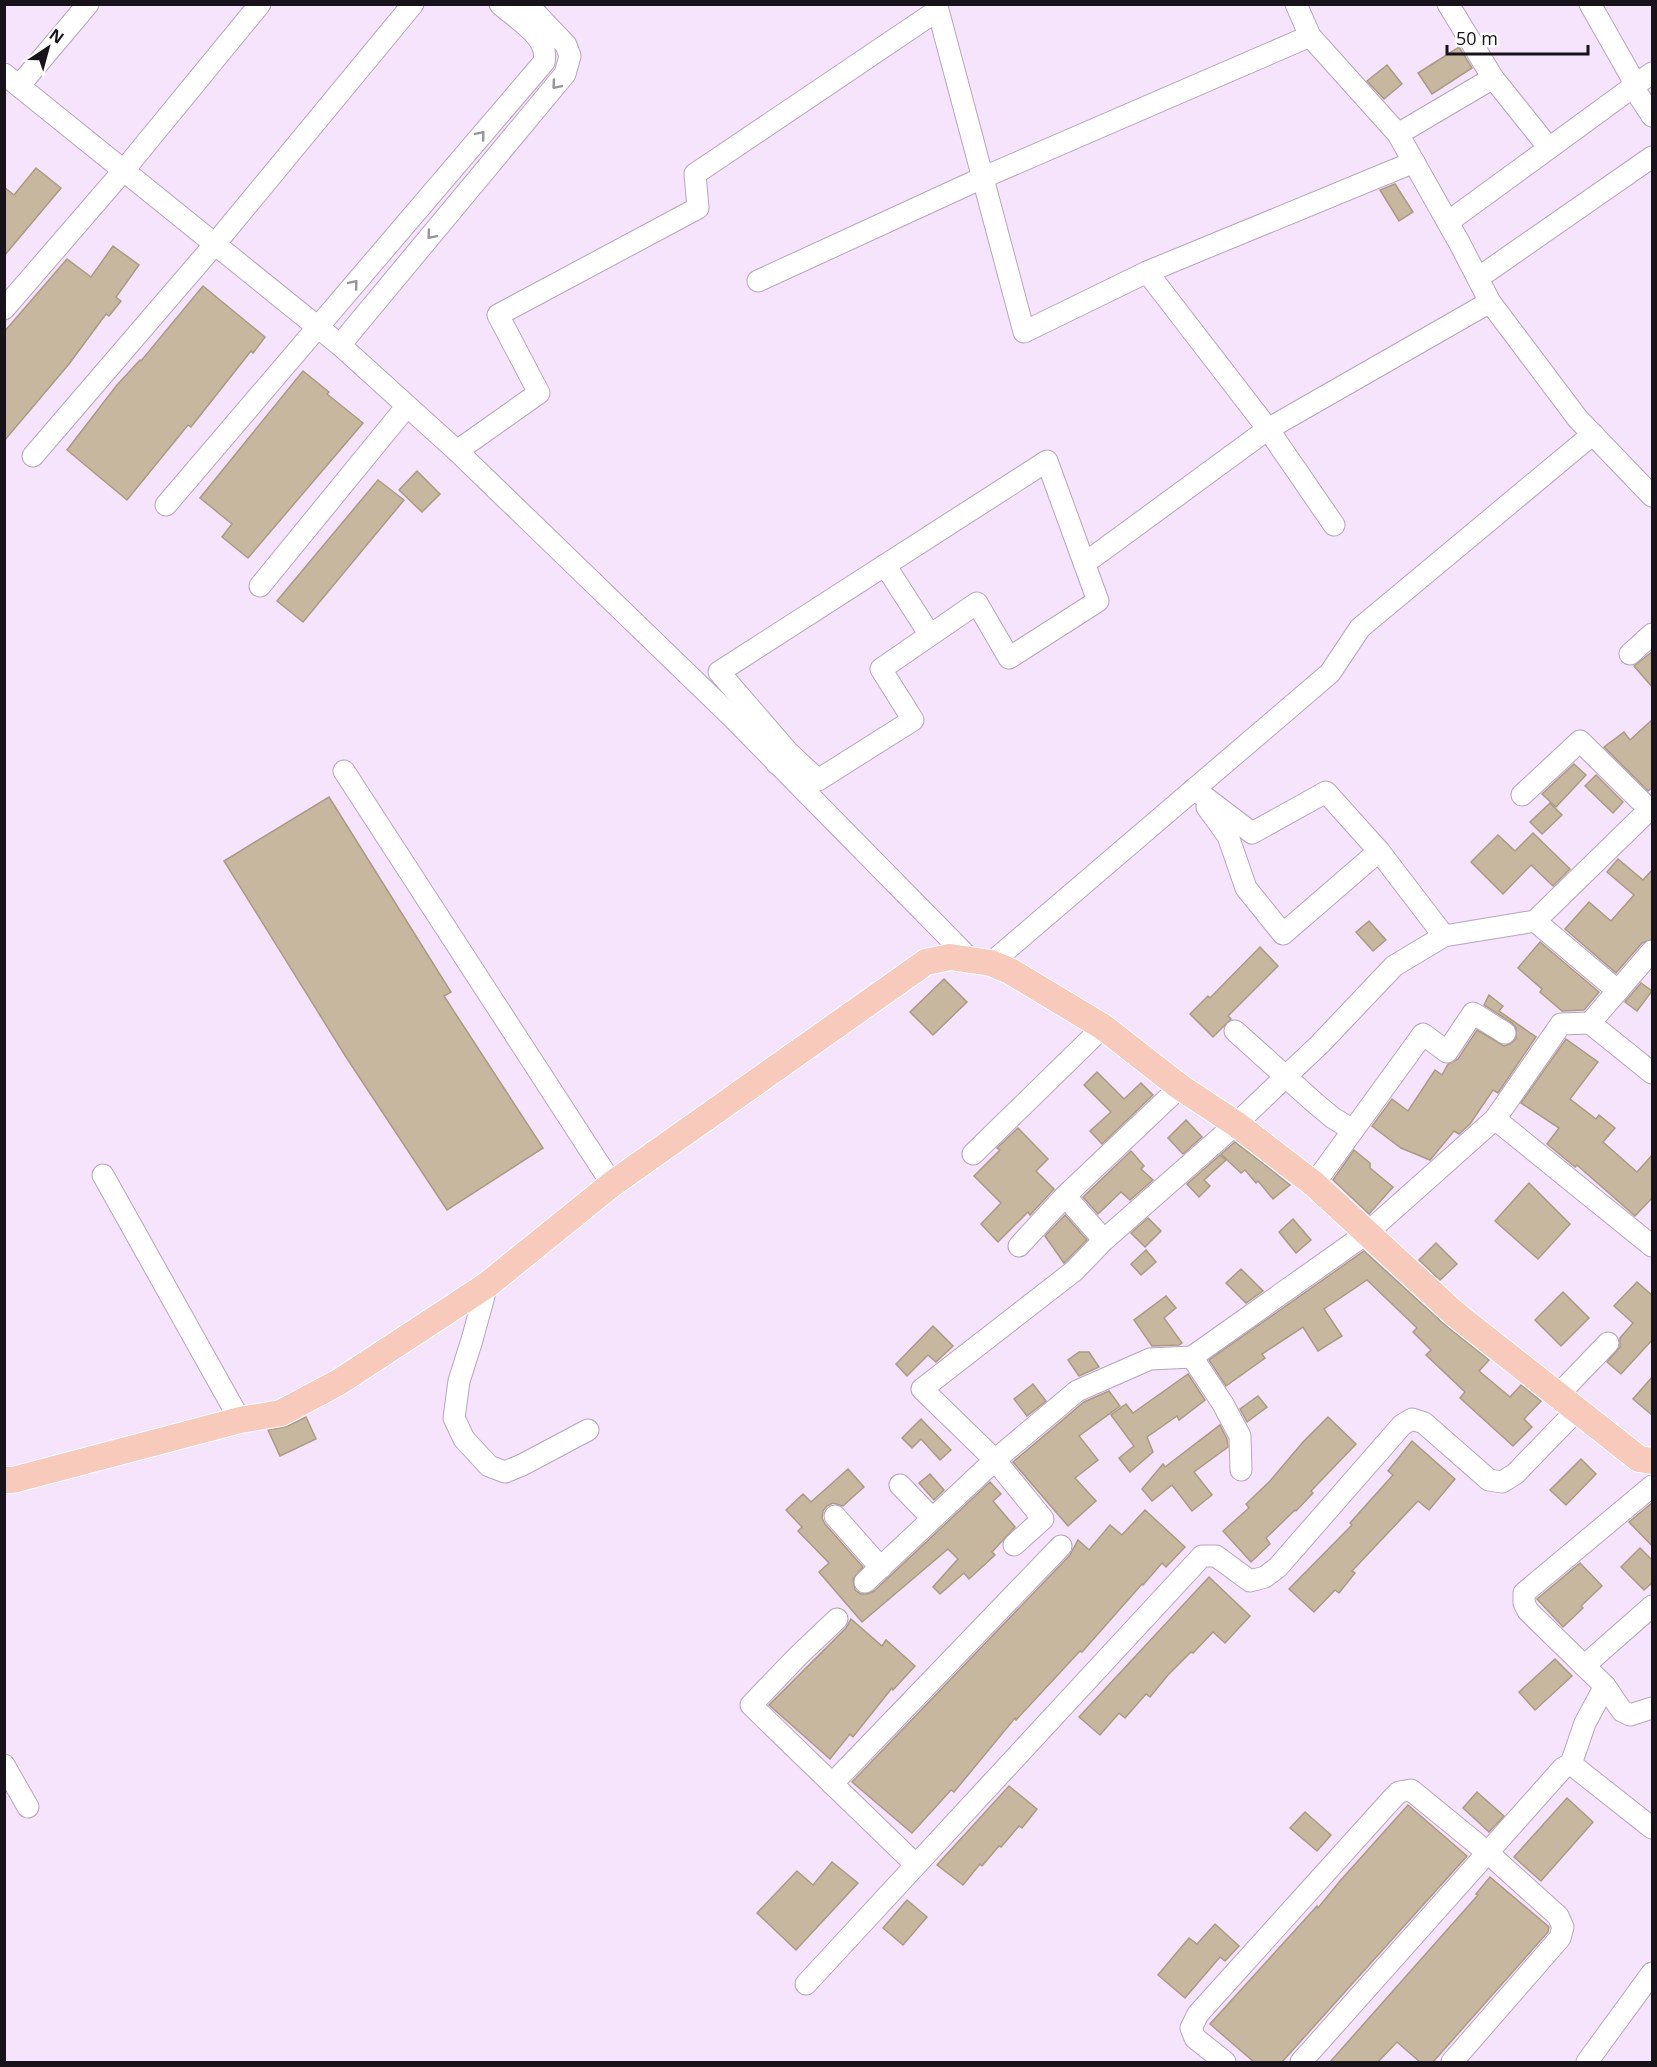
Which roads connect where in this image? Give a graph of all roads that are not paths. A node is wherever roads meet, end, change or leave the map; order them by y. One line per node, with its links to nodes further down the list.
1 (88, 4): 14 (street)
2 (260, 4): 21 (street)
3 (413, 4): 24 (street)
4 (500, 4): 10 (street)
5 (527, 4): 11 (street)
6 (1296, 4): 9 (street)
7 (1448, 4): 13 (street)
8 (1590, 4): 15 (street)
9 (1310, 36): 17 (street); 22 (street)
10 (546, 55): 11 (street); 30 (street, one-way to 10)
11 (570, 56): 31 (street, one-way to 31)
12 (1653, 73): 15 (street)
13 (1493, 78): 17 (street); 18 (street)
14 (12, 80): 21 (street)
15 (1632, 87): 16 (street); 18 (street)
16 (1653, 116)
17 (1398, 134): 20 (street)
18 (1549, 148): 23 (street)
19 (1653, 157): 26 (street)
20 (1414, 162): 23 (street); 25 (street)
21 (124, 170): 24 (street); 29 (street)
22 (982, 178): 25 (street); 27 (street); 35 (street)
23 (1448, 222): 26 (street)
24 (215, 244): 30 (street); 36 (street)
25 (1147, 272): 33 (street)
26 (1478, 278): 28 (street)
27 (758, 281)
28 (1490, 302): 33 (street); 34 (street)
29 (6, 306)
30 (316, 328): 31 (street); 38 (street)
31 (340, 345): 32 (street)
32 (407, 406): 35 (street); 42 (street)
33 (1268, 429): 39 (street); 40 (street)
34 (1593, 434): 37 (street); 48 (street)
35 (457, 451): 46 (street)
36 (33, 456)
37 (1653, 496)
38 (165, 505)
39 (1334, 525)
40 (1092, 558)
41 (885, 565): 44 (street); 44 (street); 46 (street)
42 (260, 586)
43 (1653, 634): 45 (street)
44 (930, 635): 46 (street)
45 (1630, 654)
46 (783, 758): 55 (street)
47 (344, 771): 69 (street)
48 (1194, 789): 51 (street); 51 (street); 55 (street)
49 (1522, 795): 50 (street)
50 (1652, 810): 52 (street)
51 (1379, 851): 53 (street)
52 (1534, 921): 53 (street); 56 (street)
53 (1444, 936): 62 (street)
54 (1653, 951): 56 (street)
55 (980, 960): 58 (main road); 69 (main road)
56 (1618, 991): 57 (street)
57 (1590, 1023): 61 (street); 64 (street)
58 (1103, 1027): 63 (main road); 67 (street)
59 (1235, 1031): 62 (street)
60 (1505, 1033): 66 (street)
61 (1652, 1072)
62 (1287, 1076): 65 (street); 66 (street)
63 (1180, 1087): 65 (main road); 71 (street)
64 (1495, 1119): 72 (street); 75 (street)
65 (1236, 1124): 70 (main road); 73 (street)
66 (1353, 1130): 70 (street)
67 (973, 1154)
68 (103, 1175): 80 (street)
69 (612, 1184): 76 (main road)
70 (1314, 1184): 72 (main road)
71 (1065, 1196): 73 (street); 74 (street)
72 (1367, 1233): 78 (street); 79 (main road)
73 (1104, 1240): 82 (street)
74 (1019, 1246)
75 (1653, 1246)
76 (487, 1285): 80 (main road); 81 (street)
77 (1608, 1343): 79 (street)
78 (1192, 1357): 82 (street); 83 (street)
79 (1567, 1403): 84 (main road); 104 (street)
80 (240, 1420): 85 (main road)
81 (588, 1430)
82 (995, 1460): 88 (street); 89 (street)
83 (1241, 1470)
84 (1652, 1472): 95 (street)
85 (4, 1480)
86 (900, 1485): 88 (street)
87 (835, 1516): 91 (street)
88 (932, 1517): 91 (street)
89 (1014, 1545)
90 (1061, 1546): 100 (street)
91 (881, 1568): 92 (street)
92 (864, 1582)
93 (1653, 1606): 95 (street)
94 (837, 1619): 100 (street)
95 (1584, 1666): 96 (street)
96 (1605, 1686): 97 (street); 98 (street)
97 (1653, 1708)
98 (1571, 1764): 102 (street); 103 (street)
99 (4, 1765): 101 (street)
100 (832, 1784): 104 (street)
101 (28, 1807)
102 (1653, 1828)
103 (1488, 1853): 107 (street); 108 (street); 109 (street)
104 (915, 1864): 106 (street)
105 (1653, 1973): 110 (street)
106 (806, 1984)
107 (1225, 2062)
108 (1300, 2062)
109 (1452, 2062)
110 (1587, 2062)

